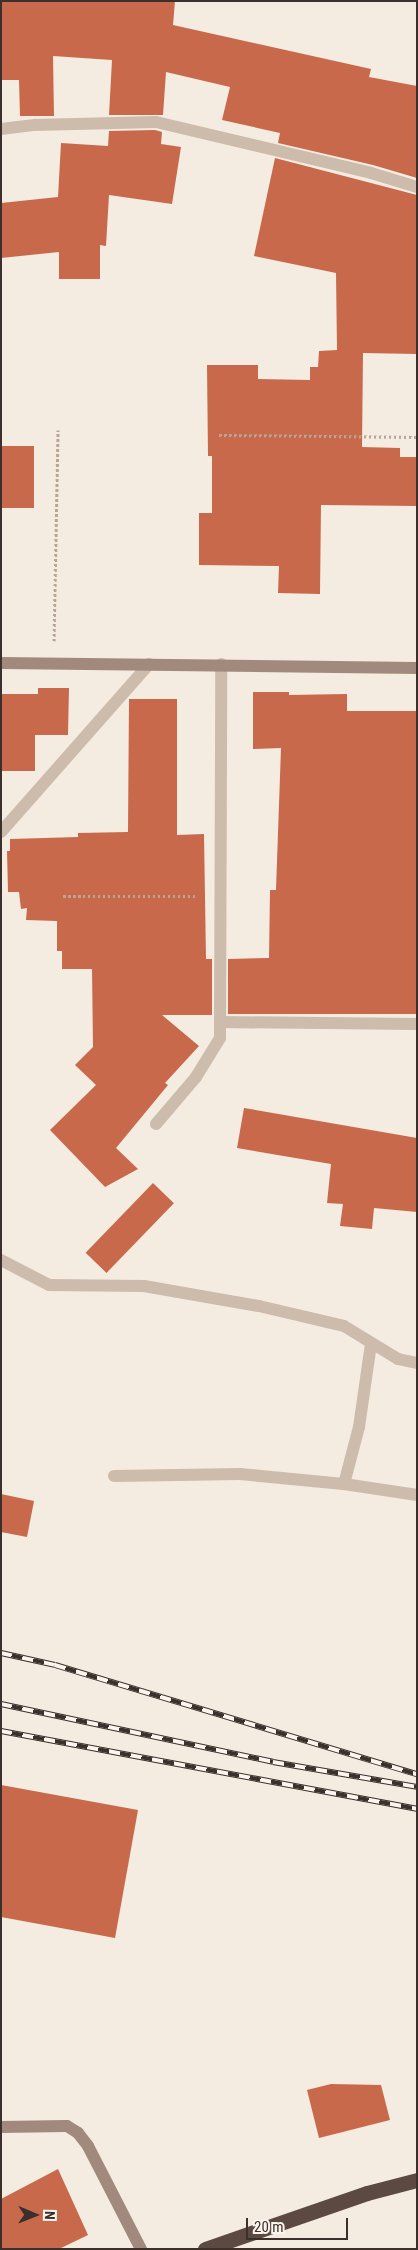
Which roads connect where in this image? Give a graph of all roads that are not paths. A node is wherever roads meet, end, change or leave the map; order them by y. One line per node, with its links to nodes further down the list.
1 (1, 129): 2 (street)
2 (417, 186)
3 (1, 663): 4 (street)
4 (149, 664): 5 (street); 7 (street)
5 (221, 664): 6 (street); 8 (street)
6 (417, 668)
7 (1, 832)
8 (220, 1022): 9 (street); 10 (street)
9 (417, 1024)
10 (156, 1124)
11 (1, 1260): 12 (street)
12 (370, 1344): 13 (street); 15 (street)
13 (417, 1363)
14 (114, 1476): 15 (street)
15 (344, 1484): 16 (street)
16 (417, 1495)
17 (1, 2127): 19 (street)
18 (417, 2180): 20 (highway)
19 (141, 2249)
20 (205, 2249)

